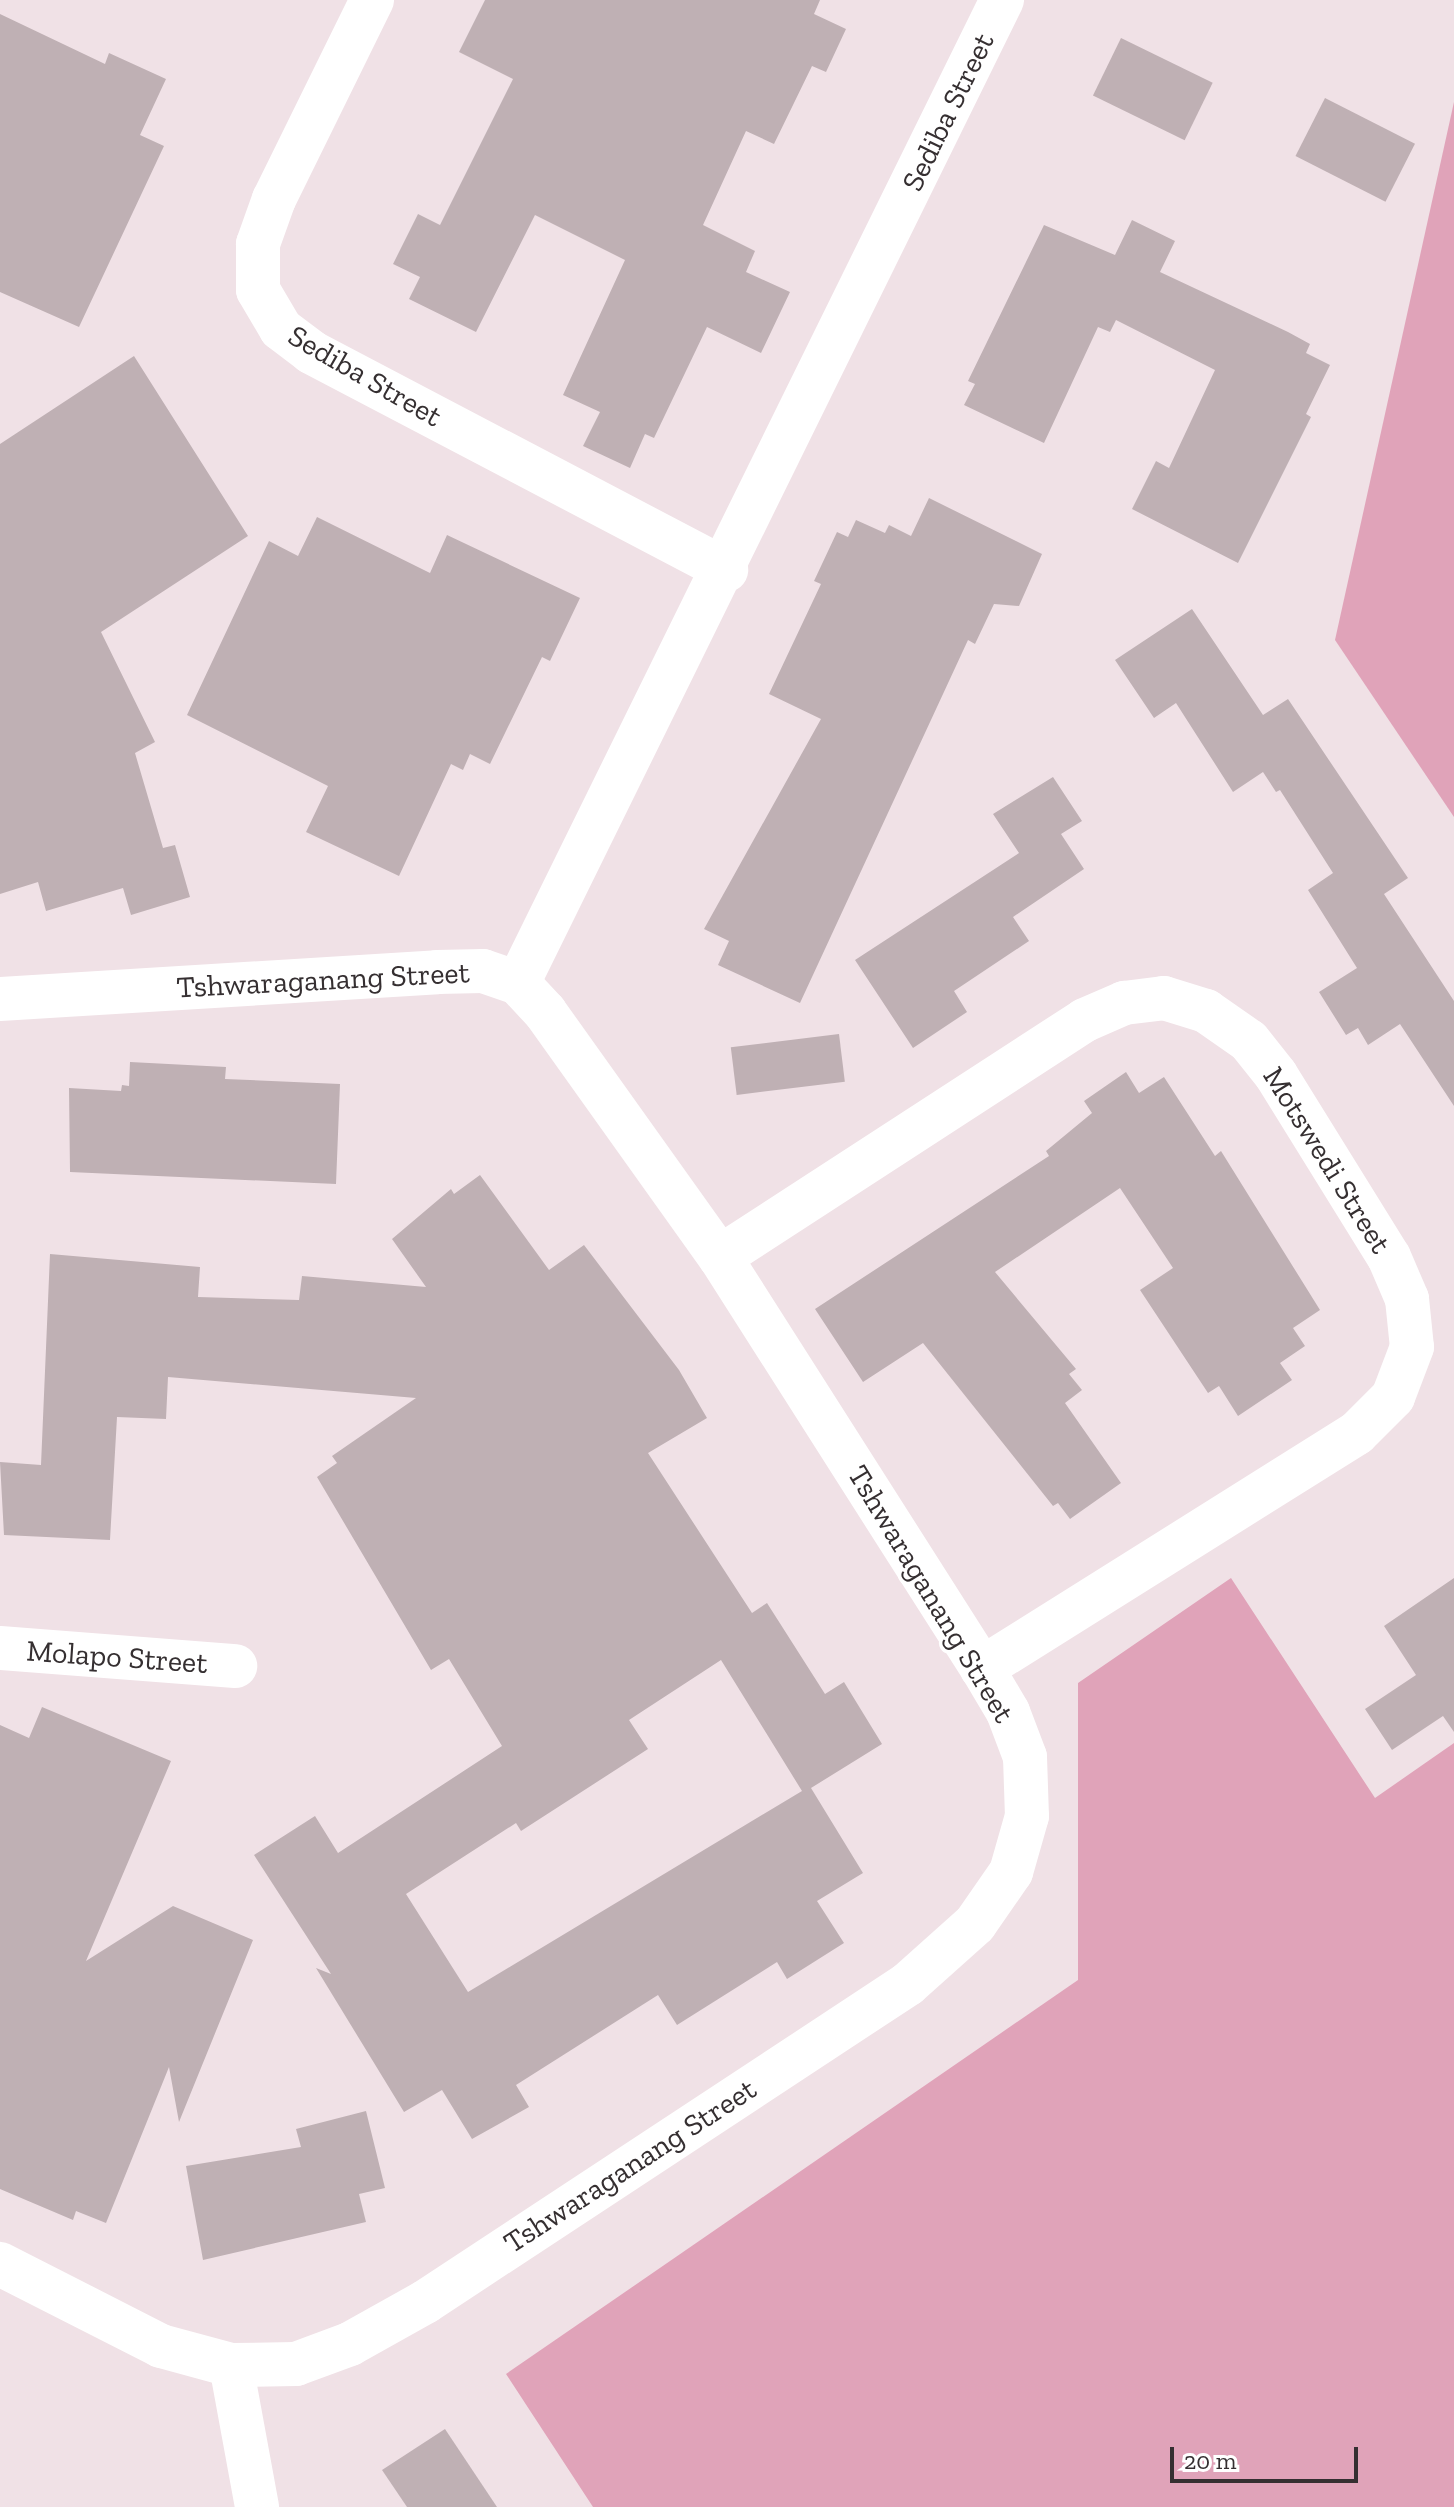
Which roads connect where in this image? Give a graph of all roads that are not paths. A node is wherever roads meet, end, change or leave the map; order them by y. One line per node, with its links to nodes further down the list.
1 (372, 0): 3 (street, Sediba Street)
2 (1002, 0): 3 (street, Sediba Street)
3 (726, 570): 4 (street, Sediba Street)
4 (518, 983): 5 (street, Tshwaraganang Street); 6 (street, Tshwaraganang Street)
5 (0, 999)
6 (720, 1257): 9 (street, Tshwaraganang Street); 9 (street, Motswedi Street)
7 (0, 1648): 8 (street, Molapo Street)
8 (235, 1666)
9 (982, 1668): 11 (street, Tshwaraganang Street)
10 (0, 2264): 11 (street, Tshwaraganang Street)
11 (231, 2365): 12 (street)
12 (257, 2507)

